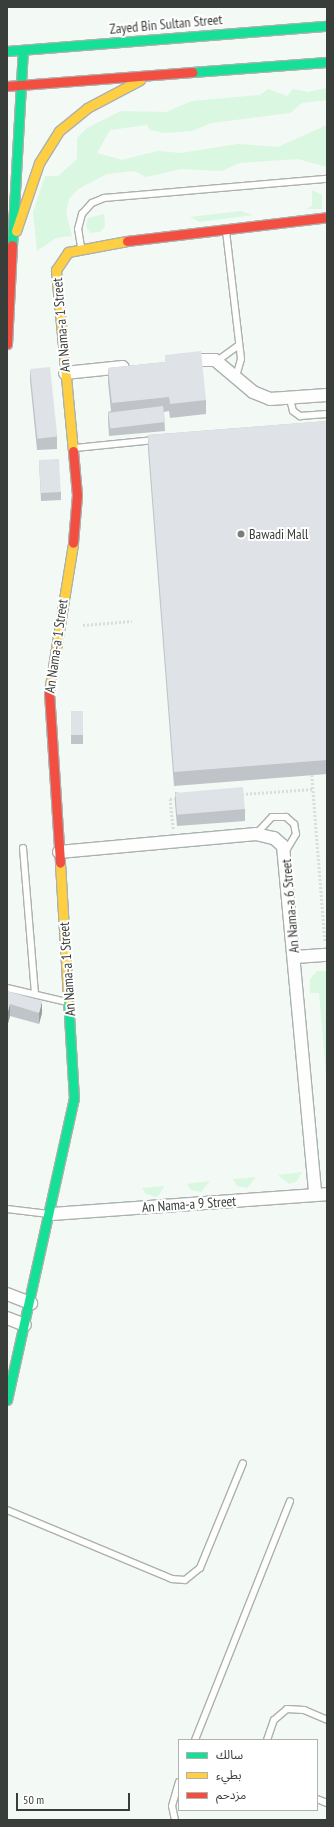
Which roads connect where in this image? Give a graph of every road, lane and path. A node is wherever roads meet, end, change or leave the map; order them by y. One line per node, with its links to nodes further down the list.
1 (327, 26): 2 (main road, Zayed Bin Sultan Street)
2 (23, 50): 3 (main road, Zayed Bin Sultan Street); 6 (main road)
3 (7, 51)
4 (327, 62): 5 (main road)
5 (148, 76): 6 (main road); 11 (main road)
6 (23, 85): 7 (main road); 11 (main road)
7 (7, 86)
8 (327, 179): 12 (lane)
9 (327, 217): 10 (main road, An Nama-a 1 Street)
10 (225, 230): 12 (main road, An Nama-a 1 Street); 14 (lane)
11 (16, 231): 13 (main road)
12 (81, 246): 18 (main road, An Nama-a 1 Street)
13 (7, 344)
14 (239, 345): 15 (lane); 19 (lane)
15 (217, 361): 16 (street); 19 (street)
16 (175, 362)
17 (140, 365): 18 (street)
18 (65, 373): 24 (main road, An Nama-a 1 Street)
19 (236, 377): 21 (street)
20 (327, 395): 21 (street)
21 (290, 399): 22 (lane)
22 (327, 414)
23 (163, 439): 24 (lane)
24 (73, 448): 34 (main road, An Nama-a 1 Street)
25 (132, 621): 26 (path)
26 (83, 625)
27 (312, 775): 28 (path)
28 (313, 789): 29 (path); 36 (path)
29 (234, 794)
30 (186, 798): 32 (path)
31 (256, 834): 32 (street, An Nama-a 6 Street); 35 (street, An Nama-a 6 Street); 35 (lane)
32 (174, 842): 34 (street, An Nama-a 6 Street)
33 (23, 848): 40 (lane)
34 (59, 852): 41 (main road, An Nama-a 1 Street)
35 (286, 852): 38 (street, An Nama-a 6 Street)
36 (327, 941)
37 (327, 955): 38 (street)
38 (295, 957): 42 (street, An Nama-a 6 Street)
39 (7, 988): 40 (lane)
40 (35, 994): 41 (lane)
41 (70, 1002): 45 (main road, An Nama-a 1 Street)
42 (314, 1194): 43 (street, An Nama-a 9 Street); 45 (street, An Nama-a 9 Street)
43 (327, 1194)
44 (7, 1209): 45 (lane)
45 (51, 1214): 47 (main road, An Nama-a 1 Street)
46 (7, 1294): 47 (street)
47 (31, 1303): 49 (main road, An Nama-a 1 Street)
48 (7, 1318): 49 (street)
49 (25, 1325): 50 (main road, An Nama-a 1 Street)
50 (7, 1400)
51 (243, 1464): 53 (lane)
52 (290, 1501): 55 (lane)
53 (7, 1510)
54 (327, 1720): 56 (lane)
55 (195, 1739)
56 (267, 1739)
57 (178, 1785): 58 (lane)
58 (175, 1820)

